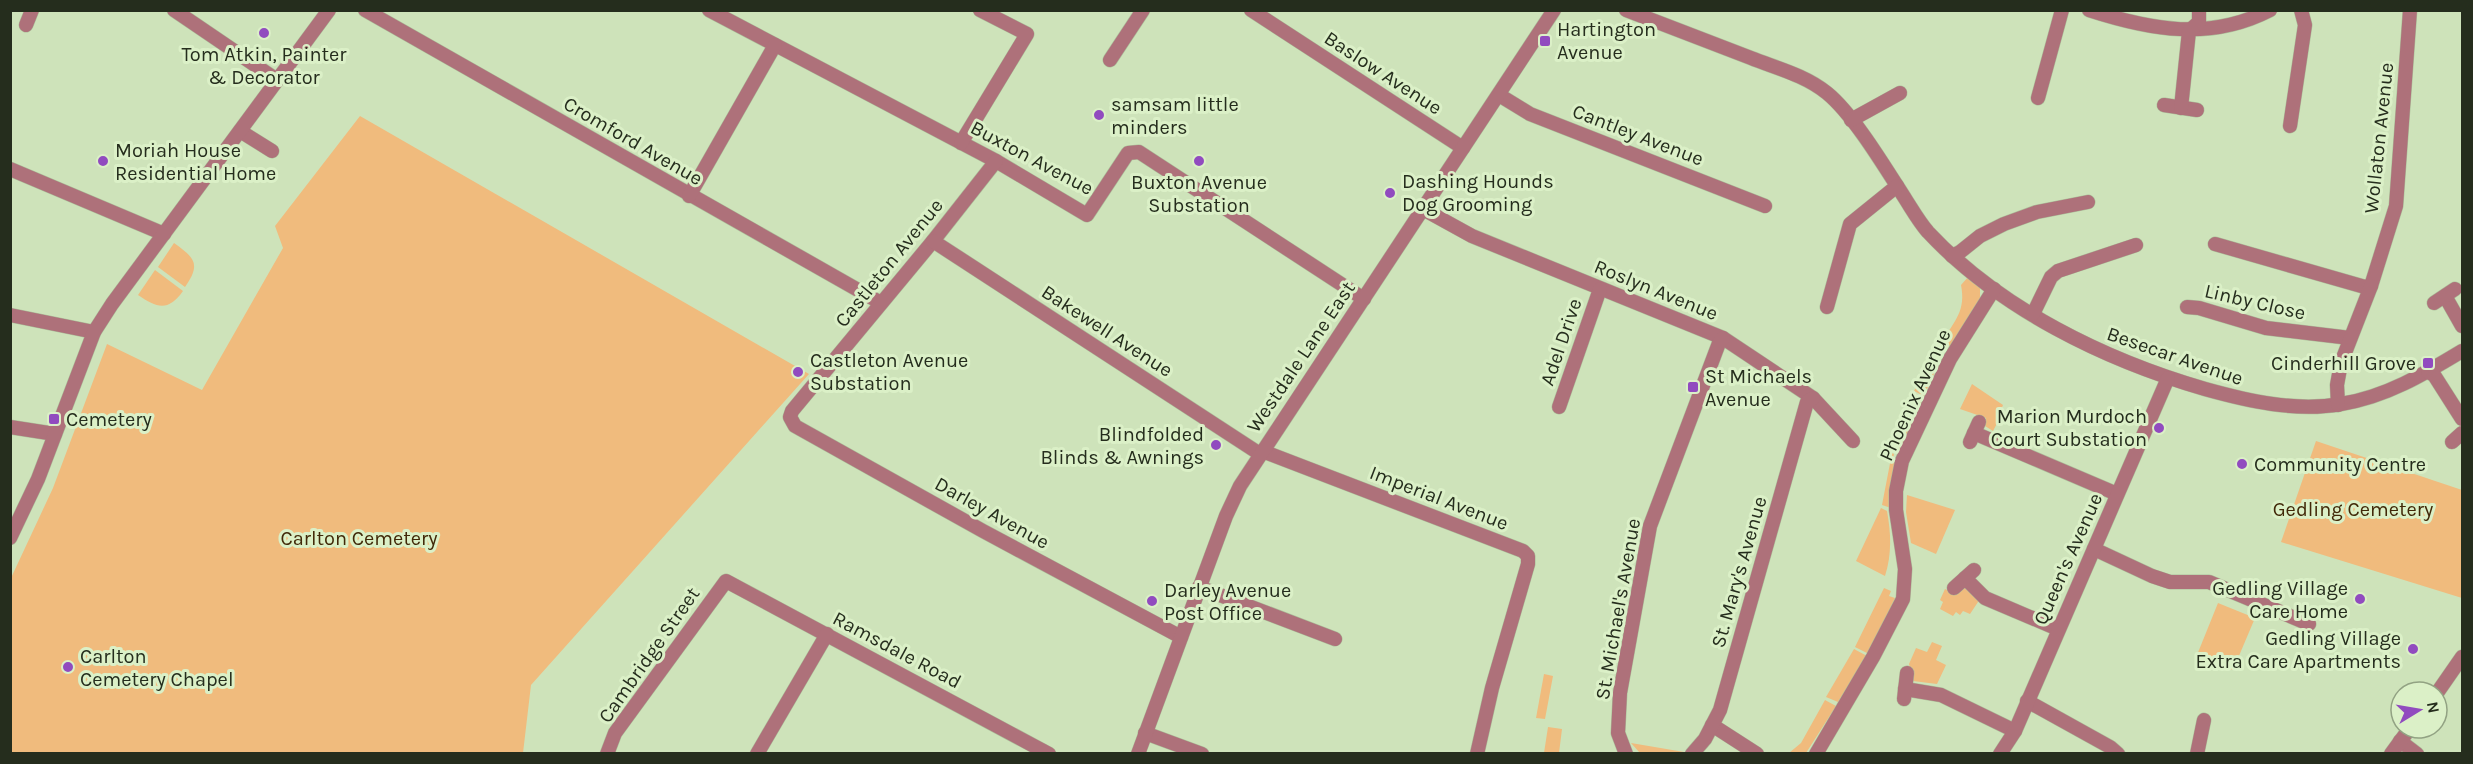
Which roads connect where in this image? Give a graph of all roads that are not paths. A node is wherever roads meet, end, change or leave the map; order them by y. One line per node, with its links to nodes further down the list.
1 (32, 10): 17 (street)
2 (174, 10): 21 (street)
3 (329, 10): 21 (street)
4 (365, 10): 37 (street, Cromford Avenue)
5 (709, 10): 19 (street, Buxton Avenue)
6 (980, 10): 31 (street)
7 (1143, 10): 20 (street)
8 (1251, 10): 32 (street, Baslow Avenue)
9 (1554, 10): 23 (street, Westdale Lane East)
10 (1626, 10): 28 (street, Besecar Avenue)
11 (2062, 10): 24 (street)
12 (2089, 10): 18 (street)
13 (2199, 10): 18 (street)
14 (2270, 10): 18 (street)
15 (2301, 10): 29 (street)
16 (2410, 10): 46 (street, Wollaton Avenue)
17 (26, 25)
18 (2189, 31): 26 (street)
19 (775, 45): 31 (street, Buxton Avenue); 37 (street)
20 (1110, 60)
21 (277, 80): 30 (street)
22 (1900, 93): 28 (street)
23 (1499, 95): 32 (street, Westdale Lane East); 39 (street, Cantley Avenue)
24 (2038, 99)
25 (2164, 105): 26 (street)
26 (2181, 108): 27 (street)
27 (2197, 110)
28 (1851, 120): 36 (street, Besecar Avenue)
29 (2290, 126)
30 (240, 131): 33 (street); 41 (street)
31 (961, 142): 34 (street, Buxton Avenue)
32 (1463, 148): 40 (street, Westdale Lane East)
33 (273, 151)
34 (996, 161): 42 (street, Castleton Avenue); 50 (street, Buxton Avenue)
35 (10, 169): 41 (street)
36 (1897, 186): 45 (street, Besecar Avenue); 52 (street)
37 (689, 196): 51 (street, Cromford Avenue)
38 (2088, 202): 45 (street)
39 (1765, 206)
40 (1423, 209): 47 (street, Roslyn Avenue); 50 (street, Westdale Lane East)
41 (164, 234): 57 (street)
42 (933, 241): 51 (street, Castleton Avenue); 72 (street, Bakewell Avenue)
43 (2215, 244): 46 (street)
44 (2136, 245): 54 (street)
45 (1952, 256): 48 (street, Besecar Avenue)
46 (2371, 286): 59 (street, Wollaton Avenue)
47 (1600, 289): 58 (street, Roslyn Avenue); 65 (street, Adel Drive)
48 (1994, 289): 54 (street, Besecar Avenue); 102 (street, Phoenix Avenue)
49 (2444, 296): 56 (street)
50 (1364, 298): 72 (street, Westdale Lane East)
51 (881, 303): 66 (street, Castleton Avenue)
52 (1827, 307)
53 (2187, 307): 59 (street, Linby Close)
54 (2033, 314): 62 (street, Besecar Avenue)
55 (10, 315): 57 (street)
56 (2463, 326)
57 (94, 332): 70 (street)
58 (1723, 338): 63 (street, Roslyn Avenue); 99 (street, St. Michael's Avenue)
59 (2350, 339): 64 (street, Wollaton Avenue)
60 (2463, 351): 61 (street, Besecar Avenue)
61 (2428, 372): 64 (street, Besecar Avenue); 67 (street)
62 (2168, 378): 64 (street, Besecar Avenue); 73 (street, Queen's Avenue)
63 (1813, 398): 71 (street, Roslyn Avenue); 89 (street, St. Mary's Avenue)
64 (2338, 405)
65 (1559, 408)
66 (790, 417): 82 (street, Darley Avenue)
67 (2463, 419)
68 (10, 427): 70 (street)
69 (1974, 432): 73 (street)
70 (55, 434): 74 (street)
71 (1853, 441)
72 (1261, 453): 77 (street, Westdale Lane East); 98 (street, Imperial Avenue)
73 (2117, 494): 75 (street, Queen's Avenue)
74 (10, 538)
75 (2094, 549): 79 (street); 80 (street, Queen's Avenue)
76 (726, 581): 81 (street, Ramsdale Road); 93 (street, Cambridge Street)
77 (1199, 586): 82 (street, Westdale Lane East); 83 (street)
78 (1954, 588): 80 (street)
79 (2309, 624)
80 (2058, 629): 87 (street, Queen's Avenue)
81 (827, 634): 94 (street); 95 (street, Ramsdale Road)
82 (1181, 637): 91 (street, Westdale Lane East)
83 (1335, 639)
84 (2463, 657): 86 (street)
85 (1907, 673): 90 (street)
86 (2446, 680)
87 (2027, 701): 90 (street, Queen's Avenue); 104 (street)
88 (2205, 720): 105 (street)
89 (1712, 725): 100 (street, St. Mary's Avenue); 101 (street)
90 (2015, 731): 103 (street, Queen's Avenue)
91 (1145, 733): 96 (street, Westdale Lane East); 97 (street)
92 (2400, 741): 106 (street); 107 (street)
93 (607, 753)
94 (757, 753)
95 (1049, 753)
96 (1138, 753)
97 (1202, 753)
98 (1478, 753)
99 (1626, 753)
100 (1692, 753)
101 (1756, 753)
102 (1816, 753)
103 (2000, 753)
104 (2118, 753)
105 (2197, 753)
106 (2391, 753)
107 (2417, 753)

